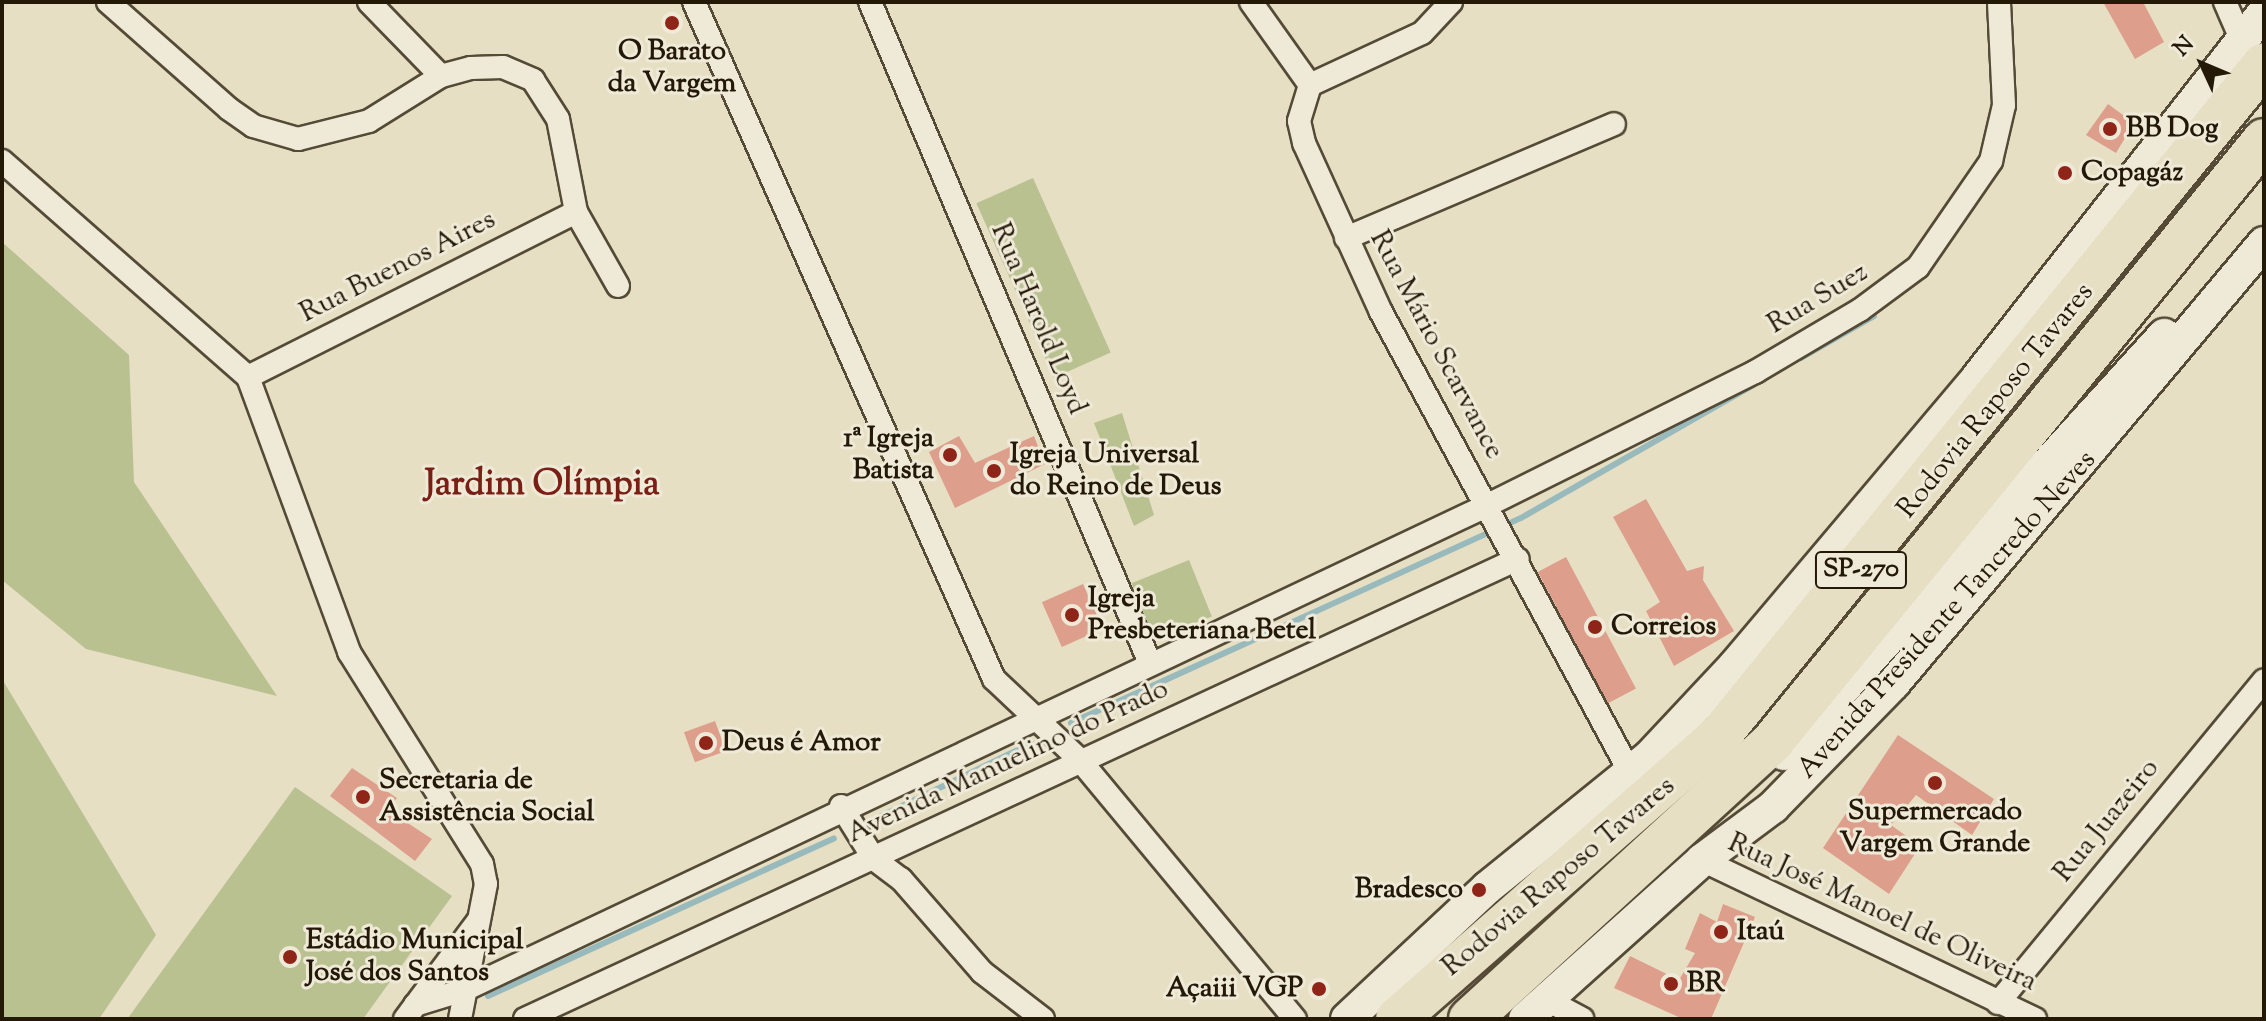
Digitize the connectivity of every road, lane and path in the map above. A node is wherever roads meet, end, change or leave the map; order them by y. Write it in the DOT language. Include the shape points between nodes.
graph roads {
  1 [pos="108,2"];
  2 [pos="369,2"];
  3 [pos="694,2"];
  4 [pos="870,2"];
  5 [pos="1251,2"];
  6 [pos="1451,2"];
  7 [pos="1999,2"];
  8 [pos="2225,2"];
  9 [pos="2264,12"];
  10 [pos="2253,53"];
  11 [pos="441,76"];
  12 [pos="1310,85"];
  13 [pos="1614,124"];
  14 [pos="2264,140"];
  15 [pos="2,161"];
  16 [pos="576,212"];
  17 [pos="1346,238"];
  18 [pos="2264,240"];
  19 [pos="618,286"];
  20 [pos="248,377"];
  21 [pos="1486,506"];
  22 [pos="1518,559"];
  23 [pos="1149,661"];
  24 [pos="2264,680"];
  25 [pos="1034,718"];
  26 [pos="1079,759"];
  27 [pos="1630,772"];
  28 [pos="841,806"];
  29 [pos="874,859"];
  30 [pos="1702,860"];
  31 [pos="1635,873"];
  32 [pos="481,917"];
  33 [pos="464,990"];
  34 [pos="1998,1003"];
  35 [pos="1536,1010"];
  36 [pos="410,1012"];
  37 [pos="460,1019"];
  38 [pos="525,1019"];
  39 [pos="1043,1019"];
  40 [pos="1295,1019"];
  41 [pos="1347,1019"];
  42 [pos="1397,1019"];
  43 [pos="1470,1019"];
  44 [pos="1582,1019"];
  45 [pos="2035,1019"];
  1 -- 11 [label="street" via="229,109 274,134 332,134 369,121"];
  2 -- 11 [label="street"];
  3 -- 25 [label="street" via="994,679"];
  4 -- 23 [label="street, Rua Harold Loyd"];
  5 -- 12 [label="street"];
  6 -- 12 [label="street" via="1422,33"];
  7 -- 21 [label="street, Rua Suez" via="2002,127 1991,161 1918,267 1755,372"];
  8 -- 10 [label="street"];
  9 -- 10 [label="main road"];
  10 -- 27 [label="main road" via="1735,665"];
  10 -- 42 [label="highway, Rodovia Raposo Tavares / SP-270" via="1721,734"];
  11 -- 16 [label="street" via="491,66 533,80 558,119"];
  12 -- 17 [label="street, Rua Mário Scarvance" via="1299,121 1304,143"];
  13 -- 17 [label="street"];
  14 -- 31 [label="highway, Rodovia Raposo Tavares / SP-270" via="1783,729"];
  15 -- 20 [label="street"];
  16 -- 19 [label="street"];
  16 -- 20 [label="street, Rua Buenos Aires"];
  17 -- 21 [label="street, Rua Mário Scarvance"];
  18 -- 30 [label="main road, Avenida Presidente Tancredo Neves" via="1894,683 1773,807"];
  18 -- 31 [label="main road" via="2152,346 1800,739 1693,834"];
  20 -- 32 [label="street" via="349,652 478,854 486,884"];
  21 -- 22 [label="street, Rua Mário Scarvance"];
  21 -- 23 [label="street, Avenida Manuelino do Prado"];
  22 -- 26 [label="street, Avenida Manuelino do Prado"];
  22 -- 27 [label="street, Rua Mário Scarvance"];
  23 -- 25 [label="street, Avenida Manuelino do Prado"];
  24 -- 34 [label="street, Rua Juazeiro"];
  25 -- 26 [label="street"];
  25 -- 28 [label="street, Avenida Manuelino do Prado"];
  26 -- 29 [label="street, Avenida Manuelino do Prado"];
  26 -- 40 [label="street"];
  27 -- 41 [label="main road" via="1487,888"];
  28 -- 29 [label="street"];
  28 -- 33 [label="street, Avenida Manuelino do Prado"];
  29 -- 38 [label="street, Avenida Manuelino do Prado"];
  29 -- 39 [label="street" via="901,879 982,972"];
  30 -- 34 [label="street, Rua José Manoel de Oliveira"];
  30 -- 35 [label="main road, Avenida Presidente Tancredo Neves"];
  31 -- 43 [label="highway, Rodovia Raposo Tavares / SP-270"];
  32 -- 33 [label="street"];
  32 -- 36 [label="street"];
  33 -- 36 [label="street, Avenida Manuelino do Prado"];
  33 -- 37 [label="street"];
  34 -- 45 [label="street, Rua José Manoel de Oliveira"];
  35 -- 44 [label="street"];
}
